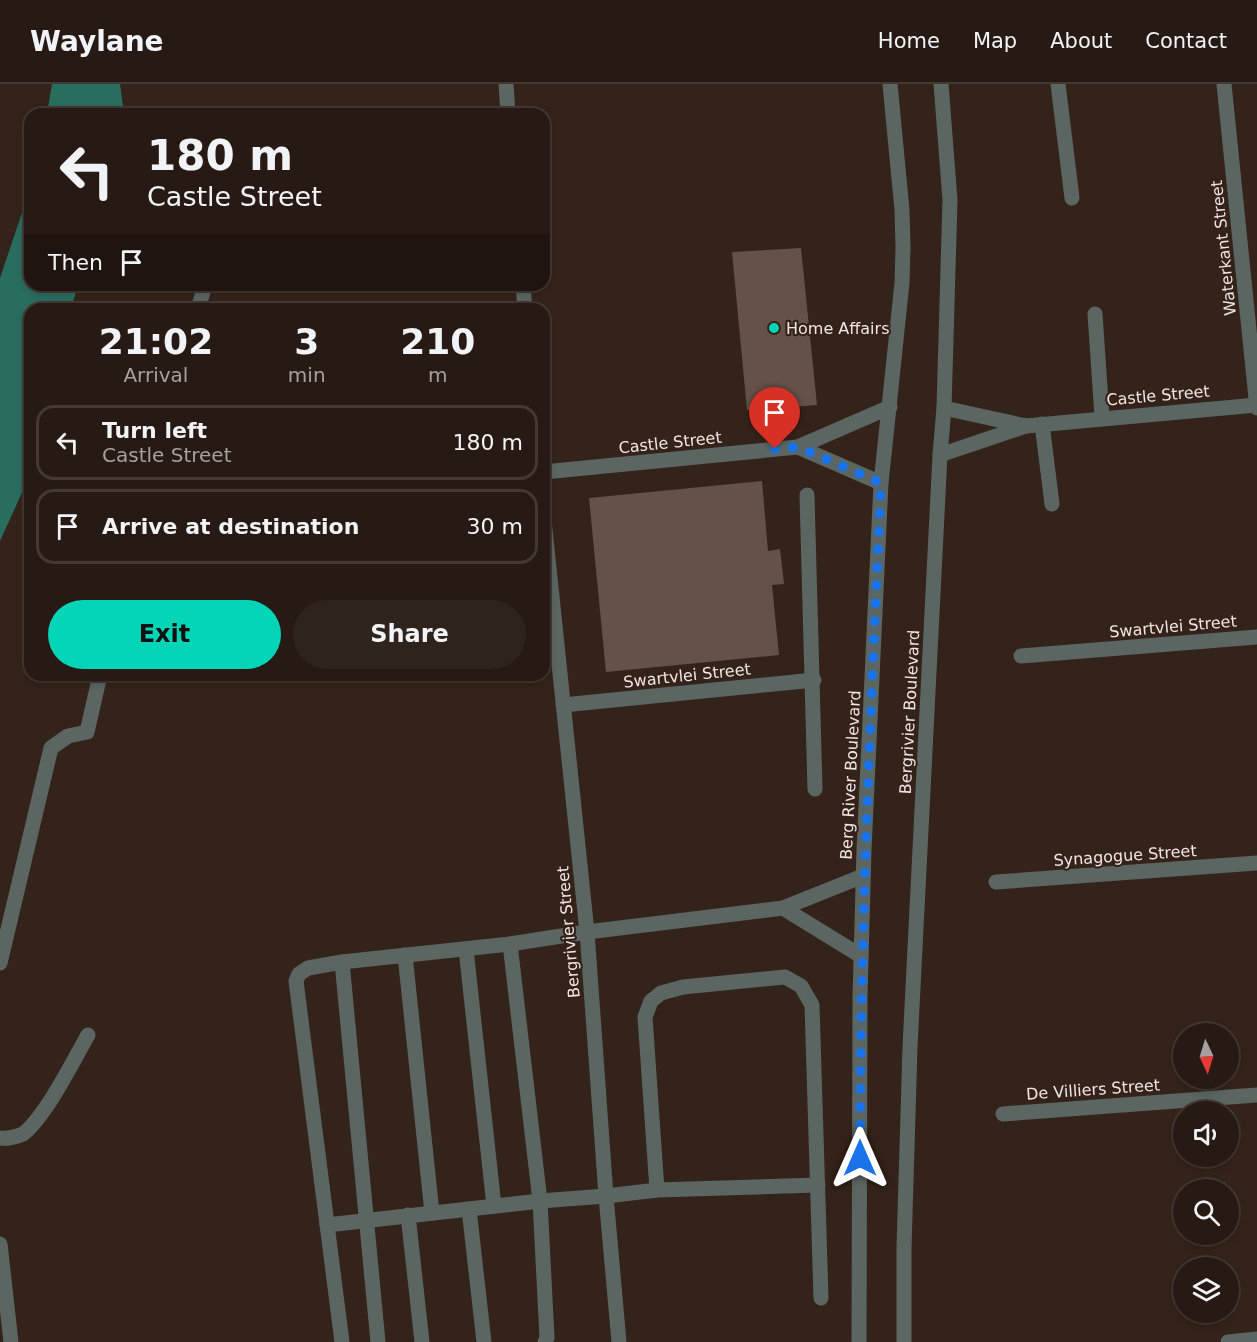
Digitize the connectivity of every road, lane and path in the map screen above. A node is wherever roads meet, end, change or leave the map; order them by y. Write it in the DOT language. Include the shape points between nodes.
graph roads {
  1 [pos="506,84"];
  2 [pos="890,84"];
  3 [pos="941,84"];
  4 [pos="1058,84"];
  5 [pos="1224,84"];
  6 [pos="508,108"];
  7 [pos="1072,198"];
  8 [pos="1095,314"];
  9 [pos="1257,406"];
  10 [pos="890,407"];
  11 [pos="944,408"];
  12 [pos="1102,417"];
  13 [pos="1042,424"];
  14 [pos="1026,426"];
  15 [pos="798,447"];
  16 [pos="940,455"];
  17 [pos="550,471"];
  18 [pos="881,483"];
  19 [pos="807,495"];
  20 [pos="1052,504"];
  21 [pos="550,578"];
  22 [pos="1257,637"];
  23 [pos="1021,656"];
  24 [pos="814,680"];
  25 [pos="99,681"];
  26 [pos="563,705"];
  27 [pos="816,789"];
  28 [pos="1257,863"];
  29 [pos="864,876"];
  30 [pos="996,882"];
  31 [pos="783,908"];
  32 [pos="587,932"];
  33 [pos="510,944"];
  34 [pos="466,949"];
  35 [pos="405,956"];
  36 [pos="861,956"];
  37 [pos="342,962"];
  38 [pos="0,963"];
  39 [pos="88,1035"];
  40 [pos="1257,1095"];
  41 [pos="1003,1114"];
  42 [pos="0,1138"];
  43 [pos="818,1185"];
  44 [pos="657,1190"];
  45 [pos="606,1196"];
  46 [pos="540,1201"];
  47 [pos="494,1206"];
  48 [pos="469,1209"];
  49 [pos="432,1213"];
  50 [pos="408,1215"];
  51 [pos="366,1220"];
  52 [pos="327,1224"];
  53 [pos="0,1244"];
  54 [pos="821,1298"];
  55 [pos="1257,1339"];
  56 [pos="906,1341"];
  57 [pos="11,1342"];
  58 [pos="342,1342"];
  59 [pos="378,1342"];
  60 [pos="422,1342"];
  61 [pos="484,1342"];
  62 [pos="545,1342"];
  63 [pos="619,1342"];
  64 [pos="859,1342"];
  65 [pos="1228,1342"];
  1 -- 6 [label="street"];
  2 -- 10 [label="street, Berg River Boulevard" via="902,210 902,283"];
  3 -- 11 [label="street, Bergrivier Boulevard" via="950,200"];
  4 -- 7 [label="street"];
  5 -- 9 [label="street, Waterkant Street"];
  8 -- 12 [label="street"];
  9 -- 12 [label="street, Castle Street"];
  10 -- 15 [label="street, Castle Street"];
  10 -- 18 [label="street, Berg River Boulevard"];
  11 -- 14 [label="street, Castle Street"];
  11 -- 16 [label="street, Bergrivier Boulevard"];
  12 -- 13 [label="street, Castle Street"];
  13 -- 14 [label="street, Castle Street"];
  13 -- 20 [label="street"];
  14 -- 16 [label="street, Castle Street"];
  15 -- 17 [label="street, Castle Street"];
  15 -- 18 [label="street, Castle Street"];
  16 -- 56 [label="street, Bergrivier Boulevard" via="910,1047 904,1248"];
  18 -- 29 [label="street, Berg River Boulevard"];
  19 -- 24 [label="street"];
  21 -- 26 [label="street, Bergrivier Street"];
  22 -- 23 [label="street, Swartvlei Street"];
  24 -- 26 [label="street, Swartvlei Street"];
  24 -- 27 [label="street"];
  25 -- 38 [label="street" via="87,732 68,736 51,748"];
  26 -- 32 [label="street, Bergrivier Street"];
  28 -- 30 [label="street, Synagogue Street"];
  29 -- 31 [label="street"];
  29 -- 36 [label="street, Berg River Boulevard"];
  31 -- 32 [label="street"];
  31 -- 36 [label="street"];
  32 -- 33 [label="street"];
  32 -- 45 [label="street, Bergrivier Street"];
  33 -- 34 [label="street"];
  33 -- 46 [label="street"];
  34 -- 35 [label="street"];
  34 -- 47 [label="street"];
  35 -- 37 [label="street"];
  35 -- 49 [label="street"];
  36 -- 64 [label="street, Berg River Boulevard"];
  37 -- 51 [label="street"];
  37 -- 52 [label="street" via="308,968 296,981"];
  39 -- 42 [label="street" via="41,1114 21,1135"];
  40 -- 41 [label="street, De Villiers Street"];
  43 -- 44 [label="street"];
  43 -- 44 [label="street" via="812,1005 801,986 785,977 683,987 661,993 651,1001 645,1017"];
  43 -- 54 [label="street"];
  44 -- 45 [label="street"];
  45 -- 46 [label="street"];
  45 -- 63 [label="street, Bergrivier Street"];
  46 -- 47 [label="street"];
  46 -- 62 [label="street"];
  47 -- 48 [label="street"];
  48 -- 49 [label="street"];
  48 -- 61 [label="street"];
  49 -- 50 [label="street"];
  50 -- 51 [label="street"];
  50 -- 60 [label="street"];
  51 -- 52 [label="street"];
  51 -- 59 [label="street"];
  52 -- 58 [label="street"];
  53 -- 57 [label="street"];
  55 -- 65 [label="street"];
}
